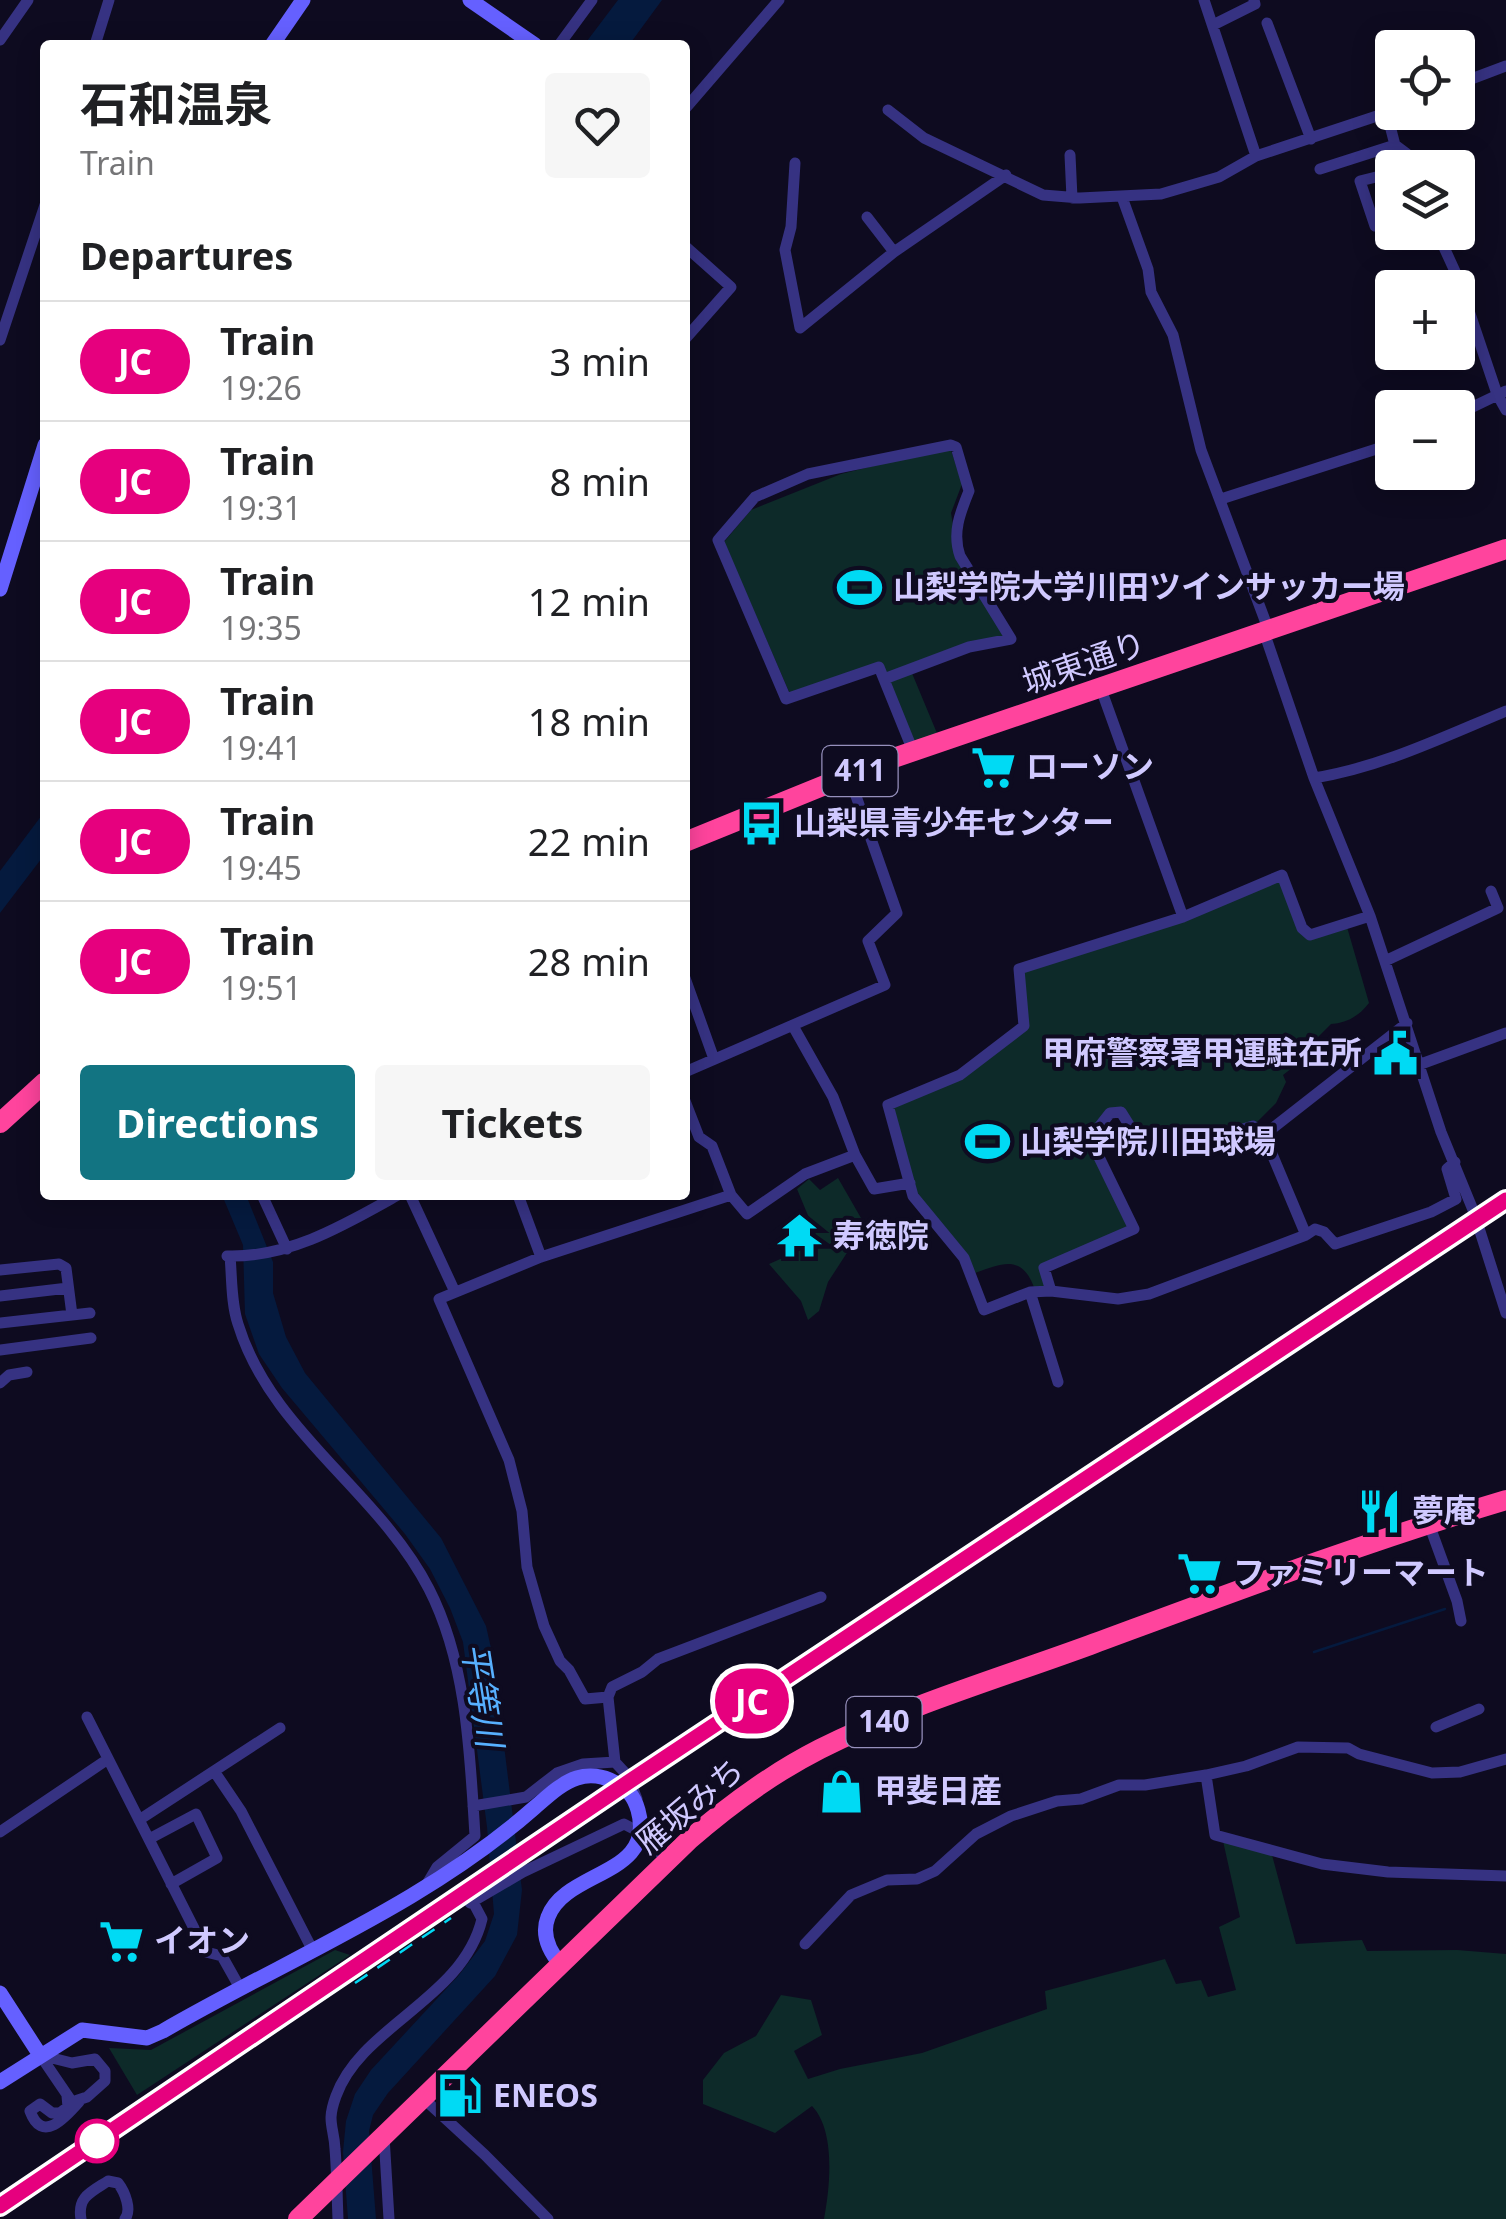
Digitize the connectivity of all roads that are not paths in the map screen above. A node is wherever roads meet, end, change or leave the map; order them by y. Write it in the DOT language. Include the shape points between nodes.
graph roads {
  1 [pos="28,0"];
  2 [pos="109,0"];
  3 [pos="302,0"];
  4 [pos="470,0"];
  5 [pos="592,0"];
  6 [pos="779,0"];
  7 [pos="1204,0"];
  8 [pos="1254,0"];
  9 [pos="1268,23"];
  10 [pos="1213,25"];
  11 [pos="0,40"];
  12 [pos="97,40"];
  13 [pos="275,40"];
  14 [pos="528,40"];
  15 [pos="563,40"];
  16 [pos="1506,66"];
  17 [pos="1475,78"];
  18 [pos="690,103"];
  19 [pos="888,110"];
  20 [pos="1375,117"];
  21 [pos="1393,130"];
  22 [pos="1311,138"];
  23 [pos="1396,144"];
  24 [pos="1403,150"];
  25 [pos="1070,155"];
  26 [pos="1256,156"];
  27 [pos="795,163"];
  28 [pos="1320,169"];
  29 [pos="1006,175"];
  30 [pos="1375,177"];
  31 [pos="1122,197"];
  32 [pos="1072,198"];
  33 [pos="867,217"];
  34 [pos="40,220"];
  35 [pos="1375,226"];
  36 [pos="1445,250"];
  37 [pos="690,251"];
  38 [pos="894,252"];
  39 [pos="690,333"];
  40 [pos="0,340"];
  41 [pos="1501,392"];
  42 [pos="1475,405"];
  43 [pos="1506,410"];
  44 [pos="1375,449"];
  45 [pos="40,461"];
  46 [pos="1220,499"];
  47 [pos="1506,551"];
  48 [pos="0,589"];
  49 [pos="1264,632"];
  50 [pos="884,679"];
  51 [pos="1101,690"];
  52 [pos="1506,711"];
  53 [pos="913,752"];
  54 [pos="848,776"];
  55 [pos="1314,778"];
  56 [pos="690,840"];
  57 [pos="1491,891"];
  58 [pos="1182,916"];
  59 [pos="1370,916"];
  60 [pos="1385,961"];
  61 [pos="690,992"];
  62 [pos="1407,1023"];
  63 [pos="793,1026"];
  64 [pos="1506,1033"];
  65 [pos="714,1059"];
  66 [pos="1421,1064"];
  67 [pos="690,1070"];
  68 [pos="40,1086"];
  69 [pos="690,1114"];
  70 [pos="1,1120"];
  71 [pos="1264,1135"];
  72 [pos="855,1156"];
  73 [pos="1455,1162"];
  74 [pos="910,1183"];
  75 [pos="731,1194"];
  76 [pos="264,1200"];
  77 [pos="389,1200"];
  78 [pos="412,1200"];
  79 [pos="520,1200"];
  80 [pos="1473,1210"];
  81 [pos="1478,1225"];
  82 [pos="1306,1235"];
  83 [pos="287,1249"];
  84 [pos="541,1257"];
  85 [pos="1506,1259"];
  86 [pos="1492,1265"];
  87 [pos="0,1270"];
  88 [pos="68,1288"];
  89 [pos="1051,1291"];
  90 [pos="455,1292"];
  91 [pos="1030,1292"];
  92 [pos="0,1296"];
  93 [pos="90,1313"];
  94 [pos="1506,1313"];
  95 [pos="72,1315"];
  96 [pos="0,1322"];
  97 [pos="92,1338"];
  98 [pos="2,1349"];
  99 [pos="28,1372"];
  100 [pos="4,1379"];
  101 [pos="1058,1382"];
  102 [pos="1506,1500"];
  103 [pos="1429,1524"];
  104 [pos="821,1597"];
  105 [pos="1460,1621"];
  106 [pos="608,1697"];
  107 [pos="1479,1709"];
  108 [pos="88,1717"];
  109 [pos="1436,1727"];
  110 [pos="280,1728"];
  111 [pos="108,1759"];
  112 [pos="1506,1759"];
  113 [pos="615,1762"];
  114 [pos="214,1771"];
  115 [pos="1206,1776"];
  116 [pos="476,1806"];
  117 [pos="139,1820"];
  118 [pos="0,1832"];
  119 [pos="645,1835"];
  120 [pos="149,1839"];
  121 [pos="667,1861"];
  122 [pos="1506,1876"];
  123 [pos="172,1884"];
  124 [pos="424,1889"];
  125 [pos="806,1944"];
  126 [pos="312,1949"];
  127 [pos="561,1965"];
  128 [pos="240,1988"];
  129 [pos="0,1993"];
  130 [pos="40,2055"];
  131 [pos="0,2082"];
  132 [pos="67,2095"];
  133 [pos="423,2098"];
  134 [pos="79,2102"];
  135 [pos="382,2138"];
  136 [pos="339,2179"];
  137 [pos="81,2219"];
  138 [pos="124,2219"];
  139 [pos="298,2219"];
  140 [pos="338,2219"];
  141 [pos="389,2219"];
  142 [pos="548,2219"];
  1 -- 11 [label="street"];
  2 -- 12 [label="street"];
  3 -- 13 [label="street"];
  4 -- 14 [label="street"];
  5 -- 15 [label="street"];
  6 -- 18 [label="street"];
  7 -- 10 [label="street"];
  8 -- 10 [label="street"];
  9 -- 22 [label="street"];
  10 -- 26 [label="street"];
  16 -- 17 [label="street"];
  19 -- 29 [label="street" via="924,138"];
  20 -- 22 [label="street"];
  21 -- 23 [label="street"];
  22 -- 26 [label="street"];
  23 -- 24 [label="street"];
  23 -- 28 [label="street"];
  25 -- 32 [label="street"];
  26 -- 31 [label="street" via="1162,194"];
  27 -- 38 [label="street" via="786,250 800,328"];
  29 -- 32 [label="street" via="1043,196"];
  29 -- 38 [label="street"];
  30 -- 35 [label="street" via="1360,180"];
  31 -- 32 [label="street"];
  31 -- 46 [label="street" via="1151,292 1173,335"];
  33 -- 38 [label="street"];
  34 -- 40 [label="street"];
  36 -- 41 [label="street"];
  37 -- 39 [label="street" via="730,287"];
  41 -- 42 [label="street"];
  41 -- 43 [label="street"];
  44 -- 46 [label="street"];
  45 -- 48 [label="street"];
  46 -- 49 [label="street"];
  47 -- 49 [label="highway, 城東通り / 411"];
  49 -- 51 [label="highway, 城東通り / 411"];
  49 -- 55 [label="street"];
  50 -- 50 [label="street" via="879,667 786,700 718,540 756,497 808,474 951,445 969,491 955,542 1011,639"];
  50 -- 53 [label="street"];
  51 -- 53 [label="highway, 城東通り / 411"];
  51 -- 58 [label="street"];
  52 -- 55 [label="street" via="1423,748"];
  53 -- 54 [label="highway, 城東通り / 411"];
  54 -- 56 [label="highway, 城東通り / 411"];
  54 -- 63 [label="street" via="898,912 868,941 885,986"];
  55 -- 59 [label="street"];
  57 -- 60 [label="street" via="1498,908"];
  58 -- 59 [label="street" via="1282,875 1310,936"];
  58 -- 74 [label="street" via="1019,968 1024,1026 960,1075 888,1105"];
  59 -- 60 [label="street"];
  60 -- 62 [label="street"];
  61 -- 65 [label="street"];
  62 -- 66 [label="street"];
  62 -- 71 [label="street"];
  63 -- 65 [label="street"];
  63 -- 72 [label="street" via="833,1098"];
  64 -- 66 [label="street"];
  65 -- 67 [label="street"];
  66 -- 73 [label="street"];
  68 -- 70 [label="highway"];
  69 -- 75 [label="street"];
  71 -- 82 [label="street"];
  71 -- 89 [label="street" via="1253,1126 1220,1136 1175,1132 1150,1147 1141,1144 1121,1112 1110,1113 1088,1141 1134,1230 1044,1268"];
  72 -- 74 [label="street" via="874,1189"];
  72 -- 75 [label="street" via="805,1174 747,1214"];
  73 -- 80 [label="street"];
  73 -- 82 [label="street" via="1447,1169 1456,1199 1431,1212 1334,1244 1315,1229"];
  74 -- 91 [label="street" via="913,1196 964,1258 984,1310"];
  75 -- 84 [label="street"];
  76 -- 83 [label="street"];
  77 -- 83 [label="street"];
  78 -- 90 [label="street"];
  79 -- 84 [label="street"];
  81 -- 86 [label="street"];
  82 -- 89 [label="street" via="1149,1294"];
  83 -- 116 [label="street" via="230,1256 236,1320 256,1371 286,1414 400,1543 440,1612 452,1646"];
  84 -- 90 [label="street"];
  85 -- 86 [label="street"];
  86 -- 94 [label="street"];
  87 -- 88 [label="street" via="59,1264 66,1268"];
  88 -- 92 [label="street"];
  88 -- 95 [label="street"];
  89 -- 91 [label="street"];
  90 -- 106 [label="street" via="439,1299 509,1460 544,1626 585,1700"];
  91 -- 101 [label="street"];
  93 -- 95 [label="street"];
  95 -- 96 [label="street"];
  97 -- 98 [label="street"];
  98 -- 100 [label="street"];
  99 -- 100 [label="street"];
  102 -- 103 [label="highway, 雁坂みち / 140"];
  103 -- 105 [label="street"];
  103 -- 121 [label="highway, 雁坂みち / 140" via="848,1736 753,1790"];
  104 -- 106 [label="street" via="658,1659 612,1687"];
  106 -- 113 [label="street"];
  107 -- 109 [label="street"];
  108 -- 111 [label="street"];
  110 -- 114 [label="street"];
  111 -- 117 [label="street"];
  111 -- 118 [label="street"];
  112 -- 115 [label="street" via="1432,1772 1320,1745"];
  113 -- 116 [label="street" via="583,1764 526,1797"];
  113 -- 119 [label="street" via="630,1781"];
  114 -- 117 [label="street"];
  114 -- 126 [label="street"];
  115 -- 122 [label="street" via="1215,1835 1322,1864"];
  115 -- 125 [label="street" via="1118,1785 1011,1816 976,1834 935,1871 851,1895"];
  116 -- 124 [label="street" via="475,1836 437,1867"];
  117 -- 120 [label="street"];
  119 -- 121 [label="street"];
  119 -- 136 [label="street" via="624,1824 473,1901 482,1919 468,1953 361,2057 336,2096 329,2129"];
  120 -- 123 [label="street"];
  120 -- 123 [label="street" via="196,1814 217,1858"];
  121 -- 127 [label="highway, 雁坂みち / 140"];
  123 -- 128 [label="street" via="206,1952 222,1956"];
  124 -- 126 [label="street"];
  124 -- 127 [label="street" via="574,1779 608,1779 632,1795 641,1822 637,1843 623,1861 555,1904 546,1920 546,1943"];
  126 -- 128 [label="street"];
  127 -- 133 [label="highway, 雁坂みち / 140"];
  128 -- 130 [label="street" via="153,2036 82,2030"];
  129 -- 130 [label="street"];
  130 -- 131 [label="street"];
  130 -- 132 [label="street"];
  130 -- 134 [label="street" via="100,2063 103,2084"];
  132 -- 134 [label="street"];
  132 -- 134 [label="street" via="69,2104 60,2113 33,2106 35,2122 53,2126"];
  133 -- 135 [label="highway, 雁坂みち / 140"];
  133 -- 142 [label="street"];
  135 -- 136 [label="highway, 雁坂みち / 140"];
  135 -- 141 [label="street"];
  136 -- 139 [label="highway, 雁坂みち / 140"];
  136 -- 140 [label="street"];
  137 -- 138 [label="street" via="84,2196 108,2181 122,2188"];
}
